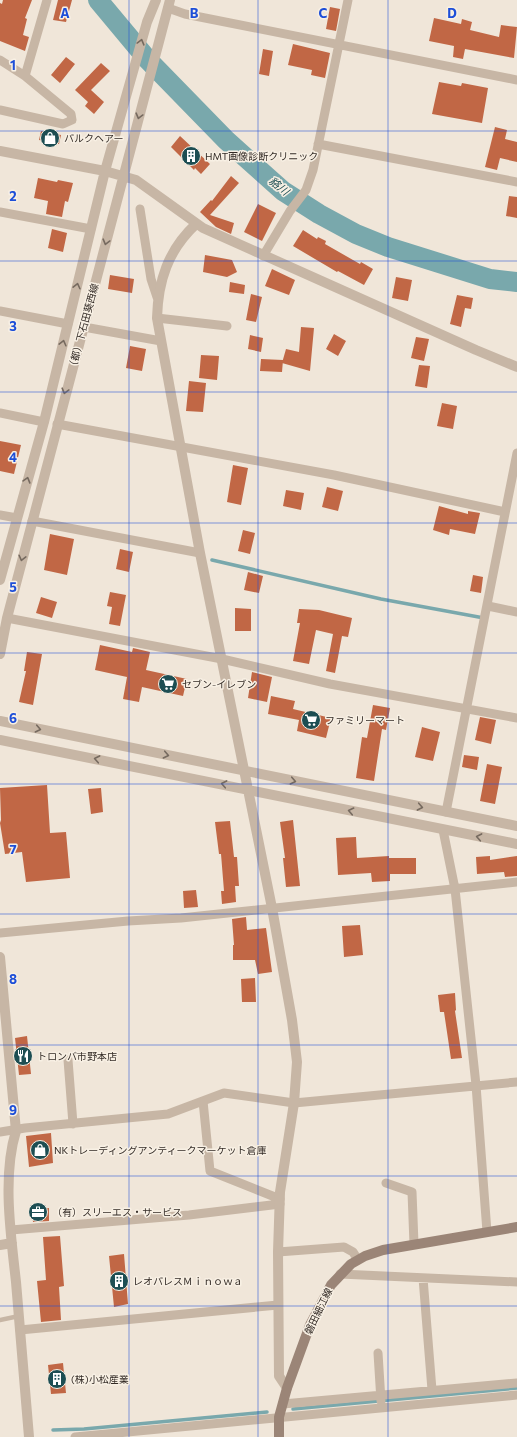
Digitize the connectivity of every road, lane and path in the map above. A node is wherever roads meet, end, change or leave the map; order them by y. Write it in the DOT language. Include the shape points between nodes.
graph roads {
  1 [pos="47,0"];
  2 [pos="156,0"];
  3 [pos="348,0"];
  4 [pos="168,4"];
  5 [pos="339,45"];
  6 [pos="0,60"];
  7 [pos="25,76"];
  8 [pos="517,80"];
  9 [pos="0,110"];
  10 [pos="318,144"];
  11 [pos="0,151"];
  12 [pos="105,171"];
  13 [pos="123,176"];
  14 [pos="517,182"];
  15 [pos="140,208"];
  16 [pos="0,212"];
  17 [pos="196,224"];
  18 [pos="91,229"];
  19 [pos="263,256"];
  20 [pos="157,297"];
  21 [pos="0,311"];
  22 [pos="157,318"];
  23 [pos="68,324"];
  24 [pos="227,326"];
  25 [pos="84,327"];
  26 [pos="161,341"];
  27 [pos="517,367"];
  28 [pos="0,413"];
  29 [pos="44,422"];
  30 [pos="57,424"];
  31 [pos="181,448"];
  32 [pos="517,453"];
  33 [pos="505,512"];
  34 [pos="0,515"];
  35 [pos="17,518"];
  36 [pos="32,521"];
  37 [pos="200,553"];
  38 [pos="0,580"];
  39 [pos="488,606"];
  40 [pos="517,612"];
  41 [pos="7,618"];
  42 [pos="0,654"];
  43 [pos="222,659"];
  44 [pos="468,708"];
  45 [pos="517,718"];
  46 [pos="0,721"];
  47 [pos="0,740"];
  48 [pos="245,771"];
  49 [pos="248,789"];
  50 [pos="446,812"];
  51 [pos="517,826"];
  52 [pos="443,830"];
  53 [pos="517,844"];
  54 [pos="517,882"];
  55 [pos="455,889"];
  56 [pos="272,908"];
  57 [pos="0,932"];
  58 [pos="0,957"];
  59 [pos="68,1060"];
  60 [pos="517,1082"];
  61 [pos="476,1085"];
  62 [pos="203,1101"];
  63 [pos="294,1103"];
  64 [pos="73,1124"];
  65 [pos="16,1131"];
  66 [pos="0,1132"];
  67 [pos="386,1183"];
  68 [pos="280,1202"];
  69 [pos="517,1227"];
  70 [pos="11,1230"];
  71 [pos="487,1232"];
  72 [pos="12,1243"];
  73 [pos="414,1244"];
  74 [pos="0,1245"];
  75 [pos="278,1252"];
  76 [pos="358,1260"];
  77 [pos="340,1274"];
  78 [pos="423,1278"];
  79 [pos="517,1282"];
  80 [pos="278,1305"];
  81 [pos="19,1316"];
  82 [pos="0,1320"];
  83 [pos="20,1330"];
  84 [pos="378,1353"];
  85 [pos="517,1383"];
  86 [pos="287,1388"];
  87 [pos="432,1390"];
  88 [pos="517,1395"];
  89 [pos="381,1401"];
  90 [pos="283,1404"];
  91 [pos="279,1417"];
  92 [pos="30,1437"];
  93 [pos="75,1437"];
  94 [pos="279,1437"];
  1 -- 7 [label="street"];
  12 -- 2 [label="street, （都）下石田葵西線, one-way" via="147,22"];
  3 -- 5 [label="street"];
  4 -- 5 [label="street" via="185,14"];
  4 -- 13 [label="street, （都）下石田葵西線, one-way"];
  5 -- 8 [label="street"];
  5 -- 10 [label="street"];
  6 -- 7 [label="street"];
  7 -- 9 [label="street" via="71,114 72,120 63,124"];
  10 -- 14 [label="street"];
  10 -- 19 [label="street" via="306,190"];
  11 -- 12 [label="street"];
  12 -- 13 [label="street"];
  12 -- 18 [label="street, （都）下石田葵西線"];
  13 -- 17 [label="street" via="145,185"];
  13 -- 25 [label="street, （都）下石田葵西線, one-way"];
  15 -- 20 [label="street" via="151,279"];
  16 -- 18 [label="street"];
  17 -- 19 [label="street"];
  17 -- 20 [label="street" via="185,234 169,262"];
  23 -- 18 [label="street, （都）下石田葵西線, one-way"];
  19 -- 27 [label="street"];
  20 -- 22 [label="street"];
  21 -- 23 [label="street"];
  22 -- 24 [label="street"];
  22 -- 26 [label="street"];
  29 -- 23 [label="street, （都）下石田葵西線, one-way"];
  25 -- 26 [label="street"];
  25 -- 30 [label="street, （都）下石田葵西線, one-way"];
  26 -- 31 [label="street"];
  28 -- 29 [label="street"];
  35 -- 29 [label="street, （都）下石田葵西線, one-way"];
  30 -- 31 [label="street"];
  30 -- 36 [label="street, （都）下石田葵西線"];
  31 -- 33 [label="street" via="334,475"];
  31 -- 37 [label="street"];
  32 -- 33 [label="street"];
  33 -- 39 [label="street"];
  34 -- 35 [label="street"];
  35 -- 38 [label="street, （都）下石田葵西線"];
  36 -- 37 [label="street"];
  36 -- 41 [label="street, （都）下石田葵西線, one-way"];
  37 -- 43 [label="street"];
  39 -- 40 [label="street"];
  39 -- 44 [label="street"];
  41 -- 42 [label="street, （都）下石田葵西線"];
  41 -- 43 [label="street"];
  43 -- 44 [label="street" via="330,684"];
  43 -- 48 [label="street"];
  44 -- 45 [label="street"];
  44 -- 50 [label="street"];
  46 -- 48 [label="street, one-way"];
  49 -- 47 [label="street, one-way"];
  48 -- 49 [label="street"];
  48 -- 50 [label="street, one-way"];
  52 -- 49 [label="street, one-way"];
  49 -- 56 [label="street"];
  50 -- 51 [label="street"];
  53 -- 52 [label="street, one-way"];
  52 -- 55 [label="street"];
  54 -- 55 [label="street"];
  55 -- 56 [label="street"];
  55 -- 61 [label="street"];
  56 -- 57 [label="street"];
  56 -- 63 [label="street" via="296,1055"];
  58 -- 65 [label="street"];
  59 -- 64 [label="street"];
  60 -- 61 [label="street"];
  61 -- 63 [label="street"];
  61 -- 71 [label="street"];
  62 -- 63 [label="street" via="224,1093"];
  62 -- 64 [label="street" via="168,1114"];
  62 -- 68 [label="street" via="210,1171"];
  63 -- 68 [label="street"];
  64 -- 65 [label="street"];
  65 -- 66 [label="street"];
  65 -- 70 [label="street" via="11,1146 9,1172"];
  67 -- 73 [label="street" via="412,1192"];
  68 -- 70 [label="street" via="189,1215"];
  68 -- 75 [label="street"];
  69 -- 71 [label="main road, 磐田細江線"];
  70 -- 72 [label="street"];
  71 -- 73 [label="main road, 磐田細江線"];
  72 -- 74 [label="street"];
  72 -- 81 [label="street"];
  73 -- 76 [label="main road, 磐田細江線" via="383,1250"];
  75 -- 76 [label="street" via="344,1247"];
  75 -- 80 [label="street"];
  76 -- 77 [label="main road, 磐田細江線"];
  77 -- 78 [label="street"];
  77 -- 86 [label="main road, 磐田細江線" via="330,1285 310,1325"];
  78 -- 79 [label="street"];
  78 -- 87 [label="street"];
  80 -- 83 [label="street"];
  80 -- 86 [label="street" via="279,1376"];
  81 -- 82 [label="lane"];
  81 -- 83 [label="street"];
  83 -- 92 [label="street"];
  84 -- 89 [label="street"];
  85 -- 87 [label="street"];
  86 -- 90 [label="main road, 磐田細江線"];
  87 -- 89 [label="street"];
  88 -- 89 [label="street"];
  89 -- 90 [label="street"];
  89 -- 91 [label="street"];
  90 -- 91 [label="main road, 磐田細江線"];
  91 -- 93 [label="street"];
  91 -- 94 [label="main road, 磐田細江線"];
}
